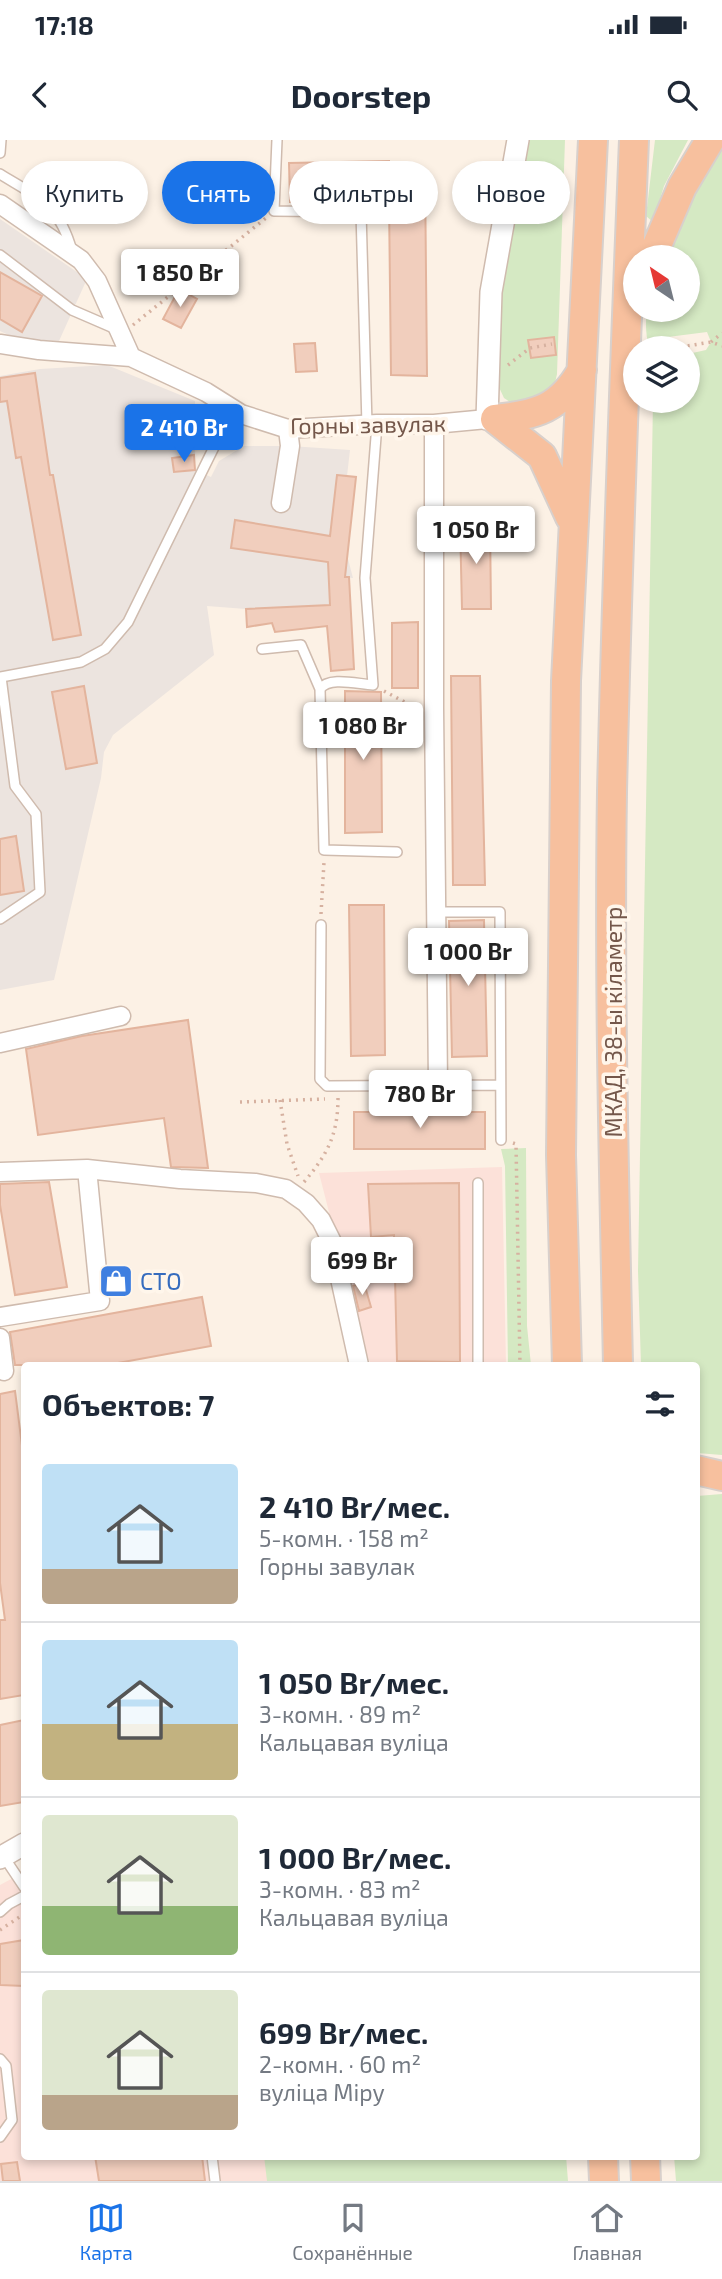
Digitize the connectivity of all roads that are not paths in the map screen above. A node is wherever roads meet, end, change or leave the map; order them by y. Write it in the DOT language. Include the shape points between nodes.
graph roads {
  1 [pos="1,140"];
  2 [pos="277,140"];
  3 [pos="518,140"];
  4 [pos="593,140"];
  5 [pos="634,140"];
  6 [pos="710,140"];
  7 [pos="0,153"];
  8 [pos="0,174"];
  9 [pos="0,204"];
  10 [pos="657,245"];
  11 [pos="72,253"];
  12 [pos="0,255"];
  13 [pos="119,333"];
  14 [pos="626,336"];
  15 [pos="0,344"];
  16 [pos="131,357"];
  17 [pos="582,370"];
  18 [pos="624,413"];
  19 [pos="241,414"];
  20 [pos="491,419"];
  21 [pos="434,424"];
  22 [pos="372,425"];
  23 [pos="288,429"];
  24 [pos="281,503"];
  25 [pos="573,523"];
  26 [pos="262,649"];
  27 [pos="1,672"];
  28 [pos="320,689"];
  29 [pos="397,852"];
  30 [pos="437,912"];
  31 [pos="0,919"];
  32 [pos="321,925"];
  33 [pos="121,1016"];
  34 [pos="0,1043"];
  35 [pos="438,1084"];
  36 [pos="500,1085"];
  37 [pos="500,1140"];
  38 [pos="87,1169"];
  39 [pos="0,1172"];
  40 [pos="478,1183"];
  41 [pos="0,1317"];
  42 [pos="0,1338"];
  43 [pos="358,1362"];
  44 [pos="478,1362"];
  45 [pos="567,1362"];
  46 [pos="618,1362"];
  47 [pos="4,1371"];
  48 [pos="700,1471"];
  49 [pos="722,1476"];
  50 [pos="722,1483"];
  51 [pos="700,1487"];
  52 [pos="21,1846"];
  53 [pos="2,1858"];
  54 [pos="21,1883"];
  55 [pos="21,1897"];
  56 [pos="0,1912"];
  57 [pos="0,2059"];
  58 [pos="0,2137"];
  59 [pos="212,2160"];
  60 [pos="603,2160"];
  61 [pos="645,2160"];
  62 [pos="215,2181"];
  63 [pos="604,2181"];
  64 [pos="646,2181"];
  1 -- 7 [label="lane"];
  2 -- 22 [label="lane" via="274,211 360,212"];
  3 -- 20 [label="street" via="491,292 487,382"];
  4 -- 17 [label="highway"];
  5 -- 14 [label="highway"];
  6 -- 10 [label="highway" via="682,187"];
  8 -- 11 [label="lane" via="50,205 66,229"];
  9 -- 11 [label="street"];
  11 -- 13 [label="street" via="97,281"];
  12 -- 13 [label="lane" via="72,310"];
  13 -- 16 [label="street"];
  15 -- 16 [label="street, Горны завулак"];
  16 -- 19 [label="street, Горны завулак"];
  17 -- 20 [label="highway" via="572,387 538,412"];
  17 -- 25 [label="highway"];
  18 -- 46 [label="highway, МКАД, 38-ы кіламетр" via="612,794 611,1084"];
  19 -- 23 [label="street, Горны завулак"];
  19 -- 27 [label="lane" via="217,441 128,622 105,649 81,662"];
  20 -- 21 [label="street, Горны завулак"];
  20 -- 25 [label="highway" via="542,456"];
  21 -- 22 [label="street, Горны завулак"];
  21 -- 30 [label="street"];
  22 -- 23 [label="street, Горны завулак"];
  22 -- 28 [label="lane" via="365,578 373,685 329,682"];
  23 -- 24 [label="street" via="290,446"];
  25 -- 45 [label="highway" via="566,681 561,1155"];
  26 -- 28 [label="lane" via="301,645"];
  27 -- 31 [label="lane" via="15,786 36,814 40,892"];
  28 -- 29 [label="lane" via="324,850"];
  30 -- 35 [label="street"];
  30 -- 36 [label="lane" via="500,912"];
  32 -- 35 [label="lane" via="320,1079 327,1086"];
  33 -- 34 [label="street"];
  35 -- 36 [label="lane"];
  36 -- 37 [label="lane"];
  38 -- 39 [label="street"];
  38 -- 41 [label="street" via="100,1301"];
  38 -- 43 [label="street" via="256,1183 286,1189 306,1203 332,1242"];
  40 -- 44 [label="lane"];
  42 -- 47 [label="street"];
  48 -- 49 [label="highway"];
  50 -- 51 [label="highway"];
  52 -- 53 [label="street"];
  53 -- 54 [label="lane"];
  55 -- 56 [label="lane"];
  57 -- 58 [label="lane" via="6,2066 12,2120"];
  59 -- 62 [label="lane"];
  60 -- 63 [label="highway"];
  61 -- 64 [label="highway"];
}
